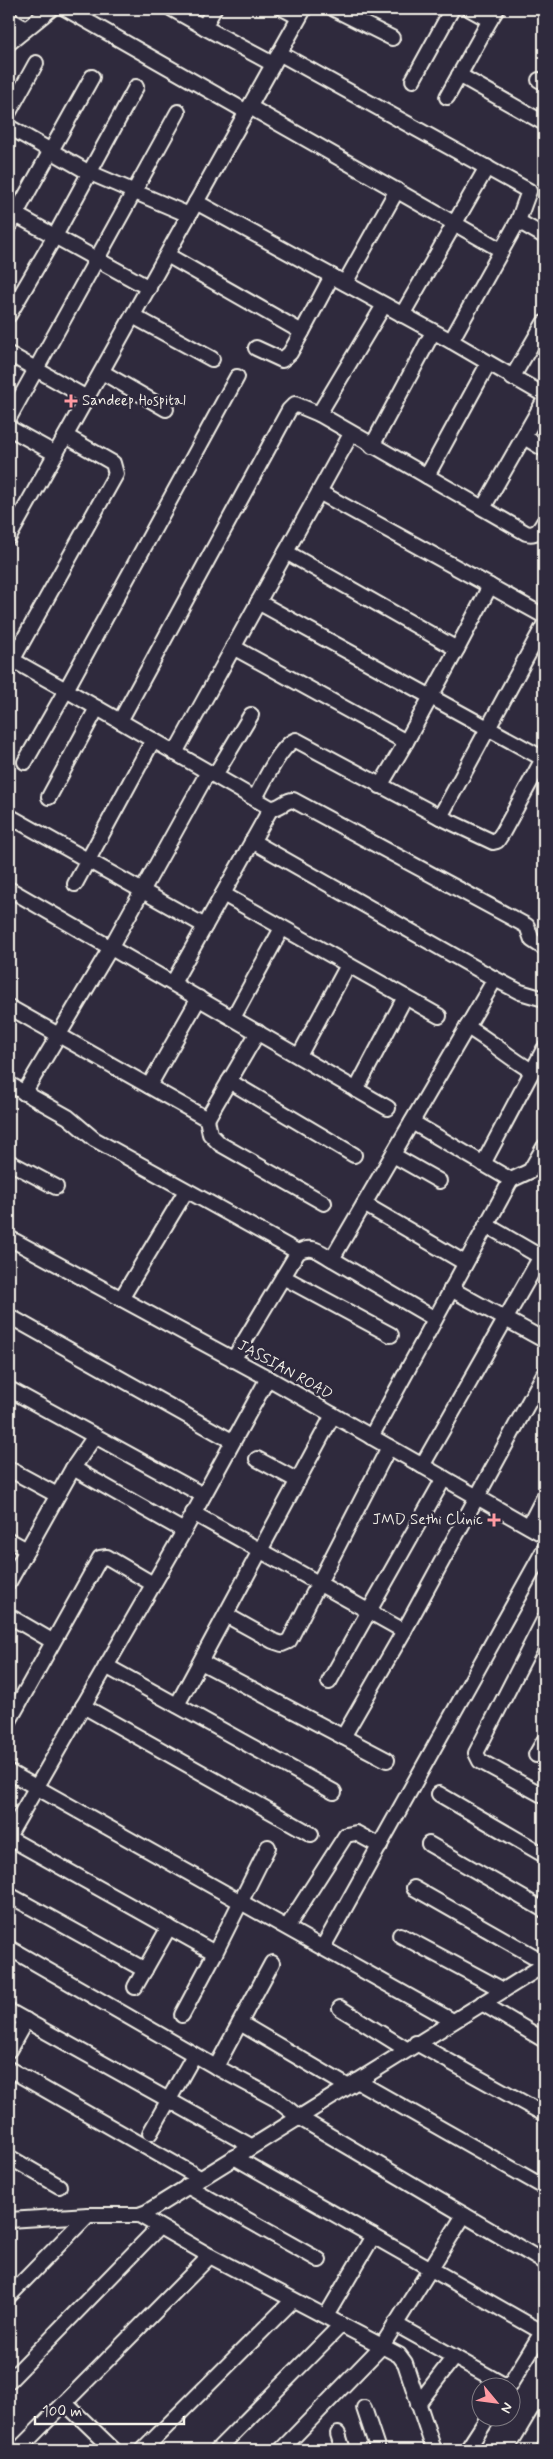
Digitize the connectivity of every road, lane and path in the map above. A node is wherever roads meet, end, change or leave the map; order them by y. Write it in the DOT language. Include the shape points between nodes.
graph roads {
  1 [pos="51,9"];
  2 [pos="66,9"];
  3 [pos="172,9"];
  4 [pos="214,9"];
  5 [pos="284,9"];
  6 [pos="334,9"];
  7 [pos="452,9"];
  8 [pos="470,9"];
  9 [pos="302,13"];
  10 [pos="494,15"];
  11 [pos="9,20"];
  12 [pos="204,27"];
  13 [pos="26,29"];
  14 [pos="392,38"];
  15 [pos="9,43"];
  16 [pos="276,59"];
  17 [pos="36,63"];
  18 [pos="459,75"];
  19 [pos="92,77"];
  20 [pos="413,80"];
  21 [pos="136,87"];
  22 [pos="447,97"];
  23 [pos="248,109"];
  24 [pos="9,112"];
  25 [pos="178,112"];
  26 [pos="544,123"];
  27 [pos="9,127"];
  28 [pos="50,151"];
  29 [pos="487,167"];
  30 [pos="88,172"];
  31 [pos="397,190"];
  32 [pos="134,192"];
  33 [pos="196,202"];
  34 [pos="189,215"];
  35 [pos="11,217"];
  36 [pos="518,221"];
  37 [pos="455,223"];
  38 [pos="55,236"];
  39 [pos="544,236"];
  40 [pos="502,250"];
  41 [pos="167,255"];
  42 [pos="97,259"];
  43 [pos="339,280"];
  44 [pos="149,288"];
  45 [pos="384,304"];
  46 [pos="9,315"];
  47 [pos="402,315"];
  48 [pos="133,316"];
  49 [pos="544,323"];
  50 [pos="302,332"];
  51 [pos="433,332"];
  52 [pos="451,341"];
  53 [pos="256,348"];
  54 [pos="9,354"];
  55 [pos="212,359"];
  56 [pos="488,364"];
  57 [pos="35,369"];
  58 [pos="102,372"];
  59 [pos="237,377"];
  60 [pos="512,378"];
  61 [pos="544,395"];
  62 [pos="87,398"];
  63 [pos="544,401"];
  64 [pos="166,409"];
  65 [pos="319,414"];
  66 [pos="9,418"];
  67 [pos="9,428"];
  68 [pos="351,434"];
  69 [pos="66,436"];
  70 [pos="524,437"];
  71 [pos="372,446"];
  72 [pos="544,449"];
  73 [pos="56,454"];
  74 [pos="426,476"];
  75 [pos="320,492"];
  76 [pos="483,508"];
  77 [pos="544,522"];
  78 [pos="9,537"];
  79 [pos="286,552"];
  80 [pos="490,586"];
  81 [pos="258,602"];
  82 [pos="544,616"];
  83 [pos="544,625"];
  84 [pos="233,647"];
  85 [pos="457,649"];
  86 [pos="10,661"];
  87 [pos="66,690"];
  88 [pos="430,697"];
  89 [pos="98,708"];
  90 [pos="251,715"];
  91 [pos="120,720"];
  92 [pos="489,729"];
  93 [pos="153,740"];
  94 [pos="406,742"];
  95 [pos="175,753"];
  96 [pos="544,758"];
  97 [pos="24,762"];
  98 [pos="211,773"];
  99 [pos="380,786"];
  100 [pos="49,798"];
  101 [pos="255,798"];
  102 [pos="271,808"];
  103 [pos="9,816"];
  104 [pos="440,817"];
  105 [pos="252,840"];
  106 [pos="87,859"];
  107 [pos="75,884"];
  108 [pos="9,889"];
  109 [pos="143,890"];
  110 [pos="223,894"];
  111 [pos="205,926"];
  112 [pos="282,928"];
  113 [pos="111,947"];
  114 [pos="544,948"];
  115 [pos="348,965"];
  116 [pos="495,979"];
  117 [pos="173,983"];
  118 [pos="405,997"];
  119 [pos="199,998"];
  120 [pos="544,999"];
  121 [pos="9,1007"];
  122 [pos="439,1016"];
  123 [pos="233,1018"];
  124 [pos="467,1027"];
  125 [pos="258,1032"];
  126 [pos="59,1036"];
  127 [pos="544,1049"];
  128 [pos="299,1056"];
  129 [pos="532,1071"];
  130 [pos="229,1081"];
  131 [pos="9,1084"];
  132 [pos="149,1086"];
  133 [pos="356,1090"];
  134 [pos="24,1092"];
  135 [pos="388,1108"];
  136 [pos="207,1119"];
  137 [pos="412,1122"];
  138 [pos="544,1147"];
  139 [pos="393,1154"];
  140 [pos="354,1155"];
  141 [pos="9,1162"];
  142 [pos="483,1164"];
  143 [pos="510,1180"];
  144 [pos="439,1181"];
  145 [pos="56,1187"];
  146 [pos="186,1191"];
  147 [pos="324,1203"];
  148 [pos="364,1204"];
  149 [pos="486,1225"];
  150 [pos="9,1238"];
  151 [pos="298,1252"];
  152 [pos="542,1254"];
  153 [pos="332,1260"];
  154 [pos="465,1263"];
  155 [pos="283,1277"];
  156 [pos="451,1289"];
  157 [pos="122,1299"];
  158 [pos="9,1316"];
  159 [pos="435,1319"];
  160 [pos="506,1319"];
  161 [pos="391,1335"];
  162 [pos="544,1340"];
  163 [pos="234,1360"];
  164 [pos="544,1374"];
  165 [pos="268,1378"];
  166 [pos="9,1389"];
  167 [pos="333,1415"];
  168 [pos="96,1436"];
  169 [pos="371,1437"];
  170 [pos="232,1441"];
  171 [pos="389,1447"];
  172 [pos="257,1459"];
  173 [pos="422,1466"];
  174 [pos="73,1468"];
  175 [pos="9,1470"];
  176 [pos="444,1478"];
  177 [pos="298,1481"];
  178 [pos="57,1495"];
  179 [pos="203,1495"];
  180 [pos="476,1496"];
  181 [pos="544,1497"];
  182 [pos="193,1513"];
  183 [pos="529,1526"];
  184 [pos="184,1531"];
  185 [pos="544,1535"];
  186 [pos="9,1540"];
  187 [pos="27,1550"];
  188 [pos="544,1550"];
  189 [pos="260,1552"];
  190 [pos="9,1582"];
  191 [pos="153,1584"];
  192 [pos="319,1584"];
  193 [pos="368,1611"];
  194 [pos="226,1614"];
  195 [pos="9,1616"];
  196 [pos="544,1620"];
  197 [pos="404,1631"];
  198 [pos="52,1641"];
  199 [pos="201,1662"];
  200 [pos="106,1666"];
  201 [pos="329,1682"];
  202 [pos="177,1705"];
  203 [pos="83,1706"];
  204 [pos="9,1721"];
  205 [pos="343,1736"];
  206 [pos="544,1741"];
  207 [pos="536,1755"];
  208 [pos="387,1760"];
  209 [pos="9,1772"];
  210 [pos="36,1787"];
  211 [pos="334,1792"];
  212 [pos="439,1794"];
  213 [pos="544,1796"];
  214 [pos="310,1834"];
  215 [pos="9,1837"];
  216 [pos="429,1844"];
  217 [pos="380,1846"];
  218 [pos="268,1847"];
  219 [pos="544,1855"];
  220 [pos="414,1888"];
  221 [pos="9,1895"];
  222 [pos="240,1901"];
  223 [pos="544,1910"];
  224 [pos="287,1927"];
  225 [pos="169,1928"];
  226 [pos="400,1935"];
  227 [pos="324,1947"];
  228 [pos="9,1948"];
  229 [pos="215,1953"];
  230 [pos="272,1963"];
  231 [pos="544,1963"];
  232 [pos="144,1970"];
  233 [pos="135,1987"];
  234 [pos="503,1990"];
  235 [pos="482,2003"];
  236 [pos="340,2008"];
  237 [pos="9,2011"];
  238 [pos="182,2015"];
  239 [pos="26,2020"];
  240 [pos="453,2021"];
  241 [pos="240,2023"];
  242 [pos="544,2040"];
  243 [pos="411,2046"];
  244 [pos="9,2050"];
  245 [pos="194,2055"];
  246 [pos="216,2067"];
  247 [pos="9,2069"];
  248 [pos="352,2084"];
  249 [pos="169,2100"];
  250 [pos="544,2114"];
  251 [pos="298,2117"];
  252 [pos="150,2133"];
  253 [pos="251,2146"];
  254 [pos="9,2157"];
  255 [pos="234,2157"];
  256 [pos="200,2178"];
  257 [pos="59,2186"];
  258 [pos="187,2186"];
  259 [pos="544,2187"];
  260 [pos="88,2215"];
  261 [pos="139,2215"];
  262 [pos="464,2215"];
  263 [pos="9,2220"];
  264 [pos="159,2227"];
  265 [pos="373,2236"];
  266 [pos="210,2256"];
  267 [pos="319,2260"];
  268 [pos="544,2262"];
  269 [pos="430,2268"];
  270 [pos="9,2295"];
  271 [pos="293,2300"];
  272 [pos="330,2312"];
  273 [pos="395,2324"];
  274 [pos="341,2325"];
  275 [pos="543,2331"];
  276 [pos="382,2346"];
  277 [pos="454,2357"];
  278 [pos="489,2376"];
  279 [pos="514,2376"];
  280 [pos="9,2381"];
  281 [pos="65,2403"];
  282 [pos="418,2404"];
  283 [pos="364,2408"];
  284 [pos="544,2418"];
  285 [pos="483,2426"];
  286 [pos="338,2434"];
  287 [pos="18,2450"];
  288 [pos="114,2450"];
  289 [pos="143,2450"];
  290 [pos="217,2450"];
  291 [pos="281,2450"];
  292 [pos="343,2450"];
  293 [pos="378,2450"];
  294 [pos="434,2450"];
  295 [pos="467,2450"];
  296 [pos="525,2450"];
  1 -- 13 [label="street"];
  2 -- 23 [label="street"];
  3 -- 12 [label="street"];
  4 -- 12 [label="street"];
  5 -- 9 [label="street"];
  6 -- 14 [label="street"];
  7 -- 20 [label="street"];
  8 -- 10 [label="street"];
  9 -- 16 [label="street"];
  10 -- 18 [label="street"];
  11 -- 13 [label="street"];
  12 -- 16 [label="street"];
  13 -- 15 [label="street"];
  16 -- 23 [label="street"];
  16 -- 29 [label="street"];
  17 -- 24 [label="street"];
  18 -- 22 [label="street"];
  18 -- 26 [label="street"];
  19 -- 28 [label="street"];
  21 -- 30 [label="street"];
  23 -- 31 [label="street"];
  23 -- 33 [label="street"];
  25 -- 32 [label="street"];
  27 -- 28 [label="street"];
  28 -- 30 [label="street"];
  28 -- 35 [label="street"];
  29 -- 36 [label="street" via="529,191"];
  29 -- 37 [label="street"];
  30 -- 32 [label="street"];
  30 -- 38 [label="street"];
  31 -- 37 [label="street"];
  31 -- 43 [label="street"];
  32 -- 34 [label="street"];
  32 -- 42 [label="street"];
  33 -- 34 [label="street"];
  33 -- 43 [label="street"];
  34 -- 41 [label="street"];
  35 -- 38 [label="street"];
  36 -- 39 [label="street"];
  36 -- 40 [label="street"];
  37 -- 40 [label="street"];
  37 -- 47 [label="street"];
  38 -- 42 [label="street"];
  38 -- 46 [label="street"];
  40 -- 52 [label="street"];
  41 -- 44 [label="street"];
  41 -- 50 [label="street"];
  42 -- 44 [label="street"];
  42 -- 57 [label="street"];
  43 -- 45 [label="street"];
  43 -- 50 [label="street"];
  44 -- 48 [label="street"];
  45 -- 47 [label="street"];
  45 -- 65 [label="street"];
  47 -- 51 [label="street"];
  48 -- 55 [label="street"];
  48 -- 58 [label="street"];
  49 -- 60 [label="street"];
  50 -- 53 [label="street" via="282,360"];
  51 -- 52 [label="street"];
  51 -- 71 [label="street"];
  52 -- 56 [label="street"];
  54 -- 57 [label="street"];
  56 -- 60 [label="street"];
  56 -- 74 [label="street"];
  57 -- 62 [label="street"];
  57 -- 66 [label="street"];
  58 -- 62 [label="street"];
  58 -- 64 [label="street"];
  59 -- 87 [label="street"];
  60 -- 61 [label="street"];
  62 -- 69 [label="street"];
  63 -- 70 [label="street"];
  65 -- 68 [label="street"];
  65 -- 91 [label="street" via="295,404 288,410"];
  67 -- 73 [label="street"];
  68 -- 71 [label="street"];
  68 -- 75 [label="street"];
  69 -- 73 [label="street"];
  69 -- 86 [label="street" via="113,463 116,474"];
  70 -- 72 [label="street"];
  70 -- 76 [label="street"];
  71 -- 74 [label="street"];
  73 -- 78 [label="street"];
  74 -- 76 [label="street"];
  75 -- 79 [label="street"];
  75 -- 80 [label="street"];
  76 -- 77 [label="street" via="528,534 537,532"];
  79 -- 81 [label="street"];
  79 -- 85 [label="street"];
  80 -- 82 [label="street"];
  80 -- 85 [label="street"];
  81 -- 84 [label="street"];
  81 -- 88 [label="street"];
  83 -- 92 [label="street"];
  84 -- 94 [label="street"];
  84 -- 95 [label="street"];
  85 -- 88 [label="street"];
  86 -- 87 [label="street"];
  87 -- 89 [label="street"];
  87 -- 97 [label="street"];
  88 -- 92 [label="street"];
  88 -- 94 [label="street"];
  89 -- 91 [label="street"];
  89 -- 100 [label="street"];
  90 -- 98 [label="street"];
  91 -- 93 [label="street"];
  92 -- 96 [label="street"];
  92 -- 104 [label="street"];
  93 -- 95 [label="street"];
  93 -- 106 [label="street"];
  94 -- 99 [label="street"];
  95 -- 98 [label="street"];
  96 -- 104 [label="street" via="495,842 486,841"];
  98 -- 101 [label="street"];
  98 -- 109 [label="street"];
  99 -- 101 [label="street" via="296,740 282,750"];
  99 -- 104 [label="street"];
  101 -- 102 [label="street"];
  102 -- 105 [label="street"];
  102 -- 114 [label="street" via="293,800 527,926 532,940"];
  103 -- 106 [label="street"];
  105 -- 110 [label="street"];
  105 -- 116 [label="street"];
  106 -- 107 [label="street"];
  106 -- 109 [label="street"];
  108 -- 113 [label="street"];
  109 -- 111 [label="street"];
  109 -- 113 [label="street"];
  110 -- 111 [label="street"];
  110 -- 112 [label="street"];
  111 -- 117 [label="street"];
  112 -- 115 [label="street"];
  112 -- 123 [label="street"];
  113 -- 117 [label="street"];
  113 -- 126 [label="street"];
  115 -- 118 [label="street"];
  115 -- 128 [label="street"];
  116 -- 120 [label="street" via="520,992"];
  116 -- 124 [label="street"];
  117 -- 119 [label="street"];
  118 -- 122 [label="street"];
  118 -- 133 [label="street"];
  119 -- 123 [label="street"];
  119 -- 132 [label="street"];
  121 -- 126 [label="street"];
  123 -- 125 [label="street"];
  124 -- 129 [label="street" via="508,1058"];
  124 -- 137 [label="street"];
  125 -- 128 [label="street"];
  125 -- 130 [label="street"];
  126 -- 132 [label="street"];
  126 -- 134 [label="street"];
  127 -- 129 [label="street"];
  128 -- 133 [label="street"];
  129 -- 142 [label="street"];
  130 -- 136 [label="street"];
  130 -- 140 [label="street"];
  131 -- 134 [label="street"];
  132 -- 136 [label="street"];
  133 -- 135 [label="street"];
  134 -- 146 [label="street" via="68,1117 94,1139"];
  136 -- 147 [label="street" via="210,1134 220,1144"];
  137 -- 139 [label="street"];
  137 -- 142 [label="street"];
  138 -- 143 [label="street" via="530,1171"];
  139 -- 144 [label="street"];
  139 -- 148 [label="street"];
  141 -- 145 [label="street"];
  142 -- 143 [label="street"];
  143 -- 149 [label="street"];
  146 -- 151 [label="street"];
  146 -- 157 [label="street"];
  148 -- 153 [label="street"];
  148 -- 154 [label="street"];
  149 -- 152 [label="street"];
  149 -- 154 [label="street"];
  150 -- 157 [label="street, JASSIAN ROAD"];
  151 -- 153 [label="street" via="309,1247"];
  151 -- 155 [label="street"];
  152 -- 160 [label="street"];
  153 -- 159 [label="street"];
  154 -- 156 [label="street"];
  155 -- 161 [label="street"];
  155 -- 163 [label="street"];
  156 -- 159 [label="street"];
  156 -- 160 [label="street"];
  157 -- 163 [label="street, JASSIAN ROAD"];
  158 -- 170 [label="street"];
  159 -- 169 [label="street"];
  160 -- 162 [label="street"];
  160 -- 173 [label="street"];
  163 -- 165 [label="street, JASSIAN ROAD"];
  164 -- 180 [label="street"];
  165 -- 167 [label="street, JASSIAN ROAD"];
  165 -- 170 [label="street"];
  166 -- 168 [label="street"];
  167 -- 169 [label="street, JASSIAN ROAD"];
  167 -- 177 [label="street"];
  168 -- 174 [label="street"];
  168 -- 179 [label="street"];
  169 -- 171 [label="street, JASSIAN ROAD"];
  170 -- 179 [label="street"];
  171 -- 173 [label="street, JASSIAN ROAD"];
  171 -- 192 [label="street"];
  172 -- 177 [label="street"];
  173 -- 176 [label="street, JASSIAN ROAD"];
  174 -- 178 [label="street"];
  174 -- 184 [label="street"];
  175 -- 178 [label="street"];
  176 -- 180 [label="street, JASSIAN ROAD"];
  176 -- 193 [label="street"];
  177 -- 189 [label="street"];
  178 -- 187 [label="street"];
  179 -- 182 [label="street"];
  180 -- 183 [label="street, JASSIAN ROAD"];
  180 -- 197 [label="street"];
  181 -- 183 [label="street"];
  182 -- 184 [label="street"];
  182 -- 189 [label="street"];
  183 -- 185 [label="street, JASSIAN ROAD"];
  184 -- 191 [label="street"];
  186 -- 187 [label="street"];
  187 -- 190 [label="street"];
  188 -- 217 [label="street"];
  189 -- 192 [label="street"];
  189 -- 194 [label="street"];
  191 -- 198 [label="street" via="107,1557 100,1558"];
  191 -- 200 [label="street"];
  192 -- 193 [label="street"];
  192 -- 194 [label="street" via="286,1644 273,1641"];
  193 -- 197 [label="street"];
  193 -- 201 [label="street"];
  194 -- 199 [label="street"];
  195 -- 198 [label="street"];
  196 -- 213 [label="street" via="476,1753 480,1761"];
  197 -- 205 [label="street"];
  198 -- 204 [label="street"];
  199 -- 202 [label="street"];
  199 -- 205 [label="street"];
  200 -- 202 [label="street"];
  200 -- 203 [label="street"];
  202 -- 211 [label="street"];
  203 -- 210 [label="street"];
  203 -- 214 [label="street"];
  205 -- 208 [label="street"];
  206 -- 207 [label="street"];
  209 -- 210 [label="street"];
  210 -- 215 [label="street"];
  210 -- 222 [label="street"];
  212 -- 219 [label="street"];
  215 -- 225 [label="street"];
  216 -- 223 [label="street"];
  217 -- 224 [label="street" via="356,1833 346,1835"];
  217 -- 227 [label="street"];
  218 -- 222 [label="street"];
  220 -- 231 [label="street"];
  221 -- 232 [label="street"];
  222 -- 224 [label="street"];
  222 -- 229 [label="street"];
  224 -- 227 [label="street"];
  225 -- 229 [label="street"];
  225 -- 232 [label="street"];
  226 -- 234 [label="street"];
  227 -- 240 [label="street"];
  228 -- 245 [label="street"];
  229 -- 238 [label="street"];
  230 -- 241 [label="street"];
  231 -- 234 [label="street"];
  232 -- 233 [label="street"];
  234 -- 235 [label="street"];
  235 -- 240 [label="street"];
  235 -- 242 [label="street"];
  236 -- 243 [label="street"];
  237 -- 239 [label="street"];
  239 -- 244 [label="street"];
  239 -- 249 [label="street"];
  240 -- 243 [label="street"];
  241 -- 246 [label="street"];
  241 -- 248 [label="street"];
  243 -- 248 [label="street"];
  243 -- 250 [label="street"];
  245 -- 246 [label="street"];
  245 -- 249 [label="street"];
  246 -- 251 [label="street" via="276,2099"];
  247 -- 256 [label="street"];
  248 -- 251 [label="street"];
  248 -- 259 [label="street"];
  249 -- 252 [label="street"];
  249 -- 253 [label="street"];
  251 -- 253 [label="street"];
  251 -- 262 [label="street"];
  253 -- 255 [label="street"];
  254 -- 257 [label="street"];
  255 -- 256 [label="street"];
  255 -- 265 [label="street"];
  256 -- 258 [label="street"];
  258 -- 261 [label="street"];
  258 -- 267 [label="street"];
  260 -- 261 [label="street"];
  260 -- 263 [label="street"];
  260 -- 270 [label="street"];
  261 -- 264 [label="street"];
  262 -- 268 [label="street"];
  262 -- 269 [label="street"];
  264 -- 266 [label="street"];
  264 -- 280 [label="street"];
  265 -- 269 [label="street"];
  265 -- 272 [label="street"];
  266 -- 271 [label="street"];
  266 -- 281 [label="street"];
  269 -- 273 [label="street"];
  269 -- 275 [label="street"];
  271 -- 274 [label="street"];
  271 -- 289 [label="street"];
  273 -- 276 [label="street"];
  273 -- 277 [label="street"];
  274 -- 276 [label="street"];
  274 -- 290 [label="street"];
  275 -- 279 [label="street"];
  276 -- 282 [label="street" via="402,2358"];
  276 -- 291 [label="street"];
  277 -- 278 [label="street"];
  277 -- 282 [label="street"];
  281 -- 287 [label="street"];
  281 -- 288 [label="street"];
  282 -- 294 [label="street"];
  283 -- 293 [label="street"];
  284 -- 296 [label="street"];
  285 -- 295 [label="street"];
  286 -- 292 [label="street"];
}
